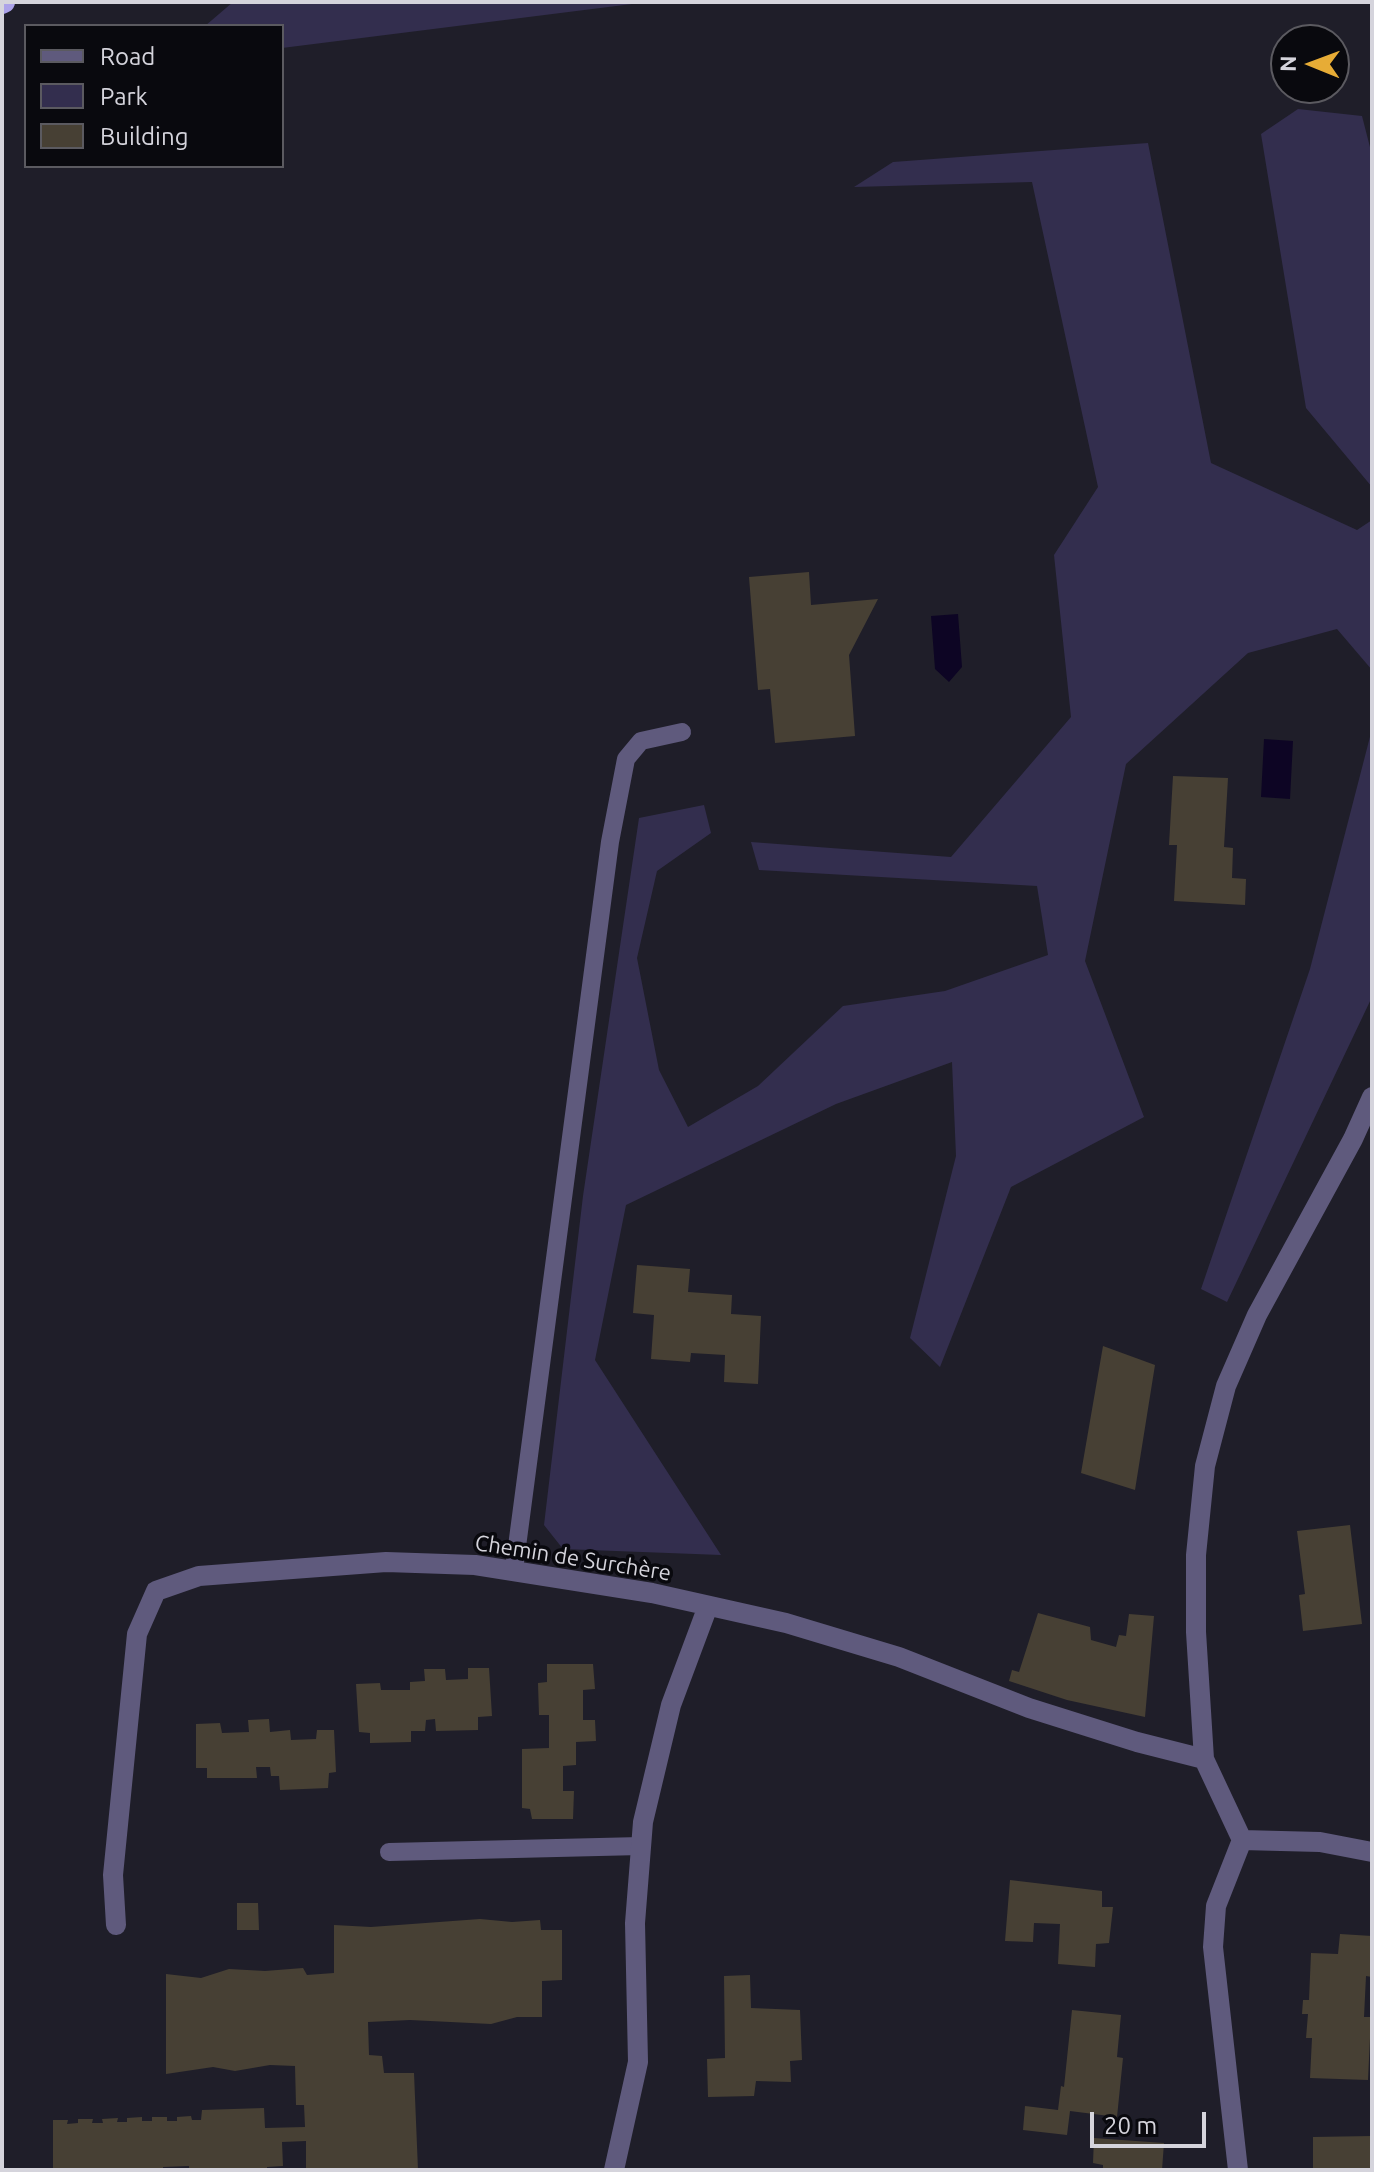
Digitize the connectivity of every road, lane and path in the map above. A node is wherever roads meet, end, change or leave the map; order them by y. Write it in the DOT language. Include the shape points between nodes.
graph roads {
  1 [pos="682,732"];
  2 [pos="1372,1097"];
  3 [pos="514,1569"];
  4 [pos="708,1606"];
  5 [pos="1204,1759"];
  6 [pos="1242,1840"];
  7 [pos="641,1846"];
  8 [pos="389,1852"];
  9 [pos="1372,1852"];
  10 [pos="116,1925"];
  11 [pos="614,2170"];
  12 [pos="1238,2170"];
  1 -- 3 [label="lane" via="641,741 626,759 610,842"];
  2 -- 5 [label="street" via="1257,1315 1226,1386 1205,1466 1196,1555"];
  3 -- 4 [label="street, Chemin de Surchère"];
  3 -- 10 [label="street, Chemin de Surchère" via="386,1562 199,1576 156,1591 137,1634 113,1875"];
  4 -- 5 [label="street, Chemin de Surchère" via="899,1657 1029,1708"];
  4 -- 7 [label="street" via="671,1705"];
  5 -- 6 [label="street"];
  6 -- 9 [label="street" via="1320,1842"];
  6 -- 12 [label="street" via="1216,1906 1213,1947"];
  7 -- 8 [label="lane"];
  7 -- 11 [label="street" via="635,1923 638,2062"];
}
